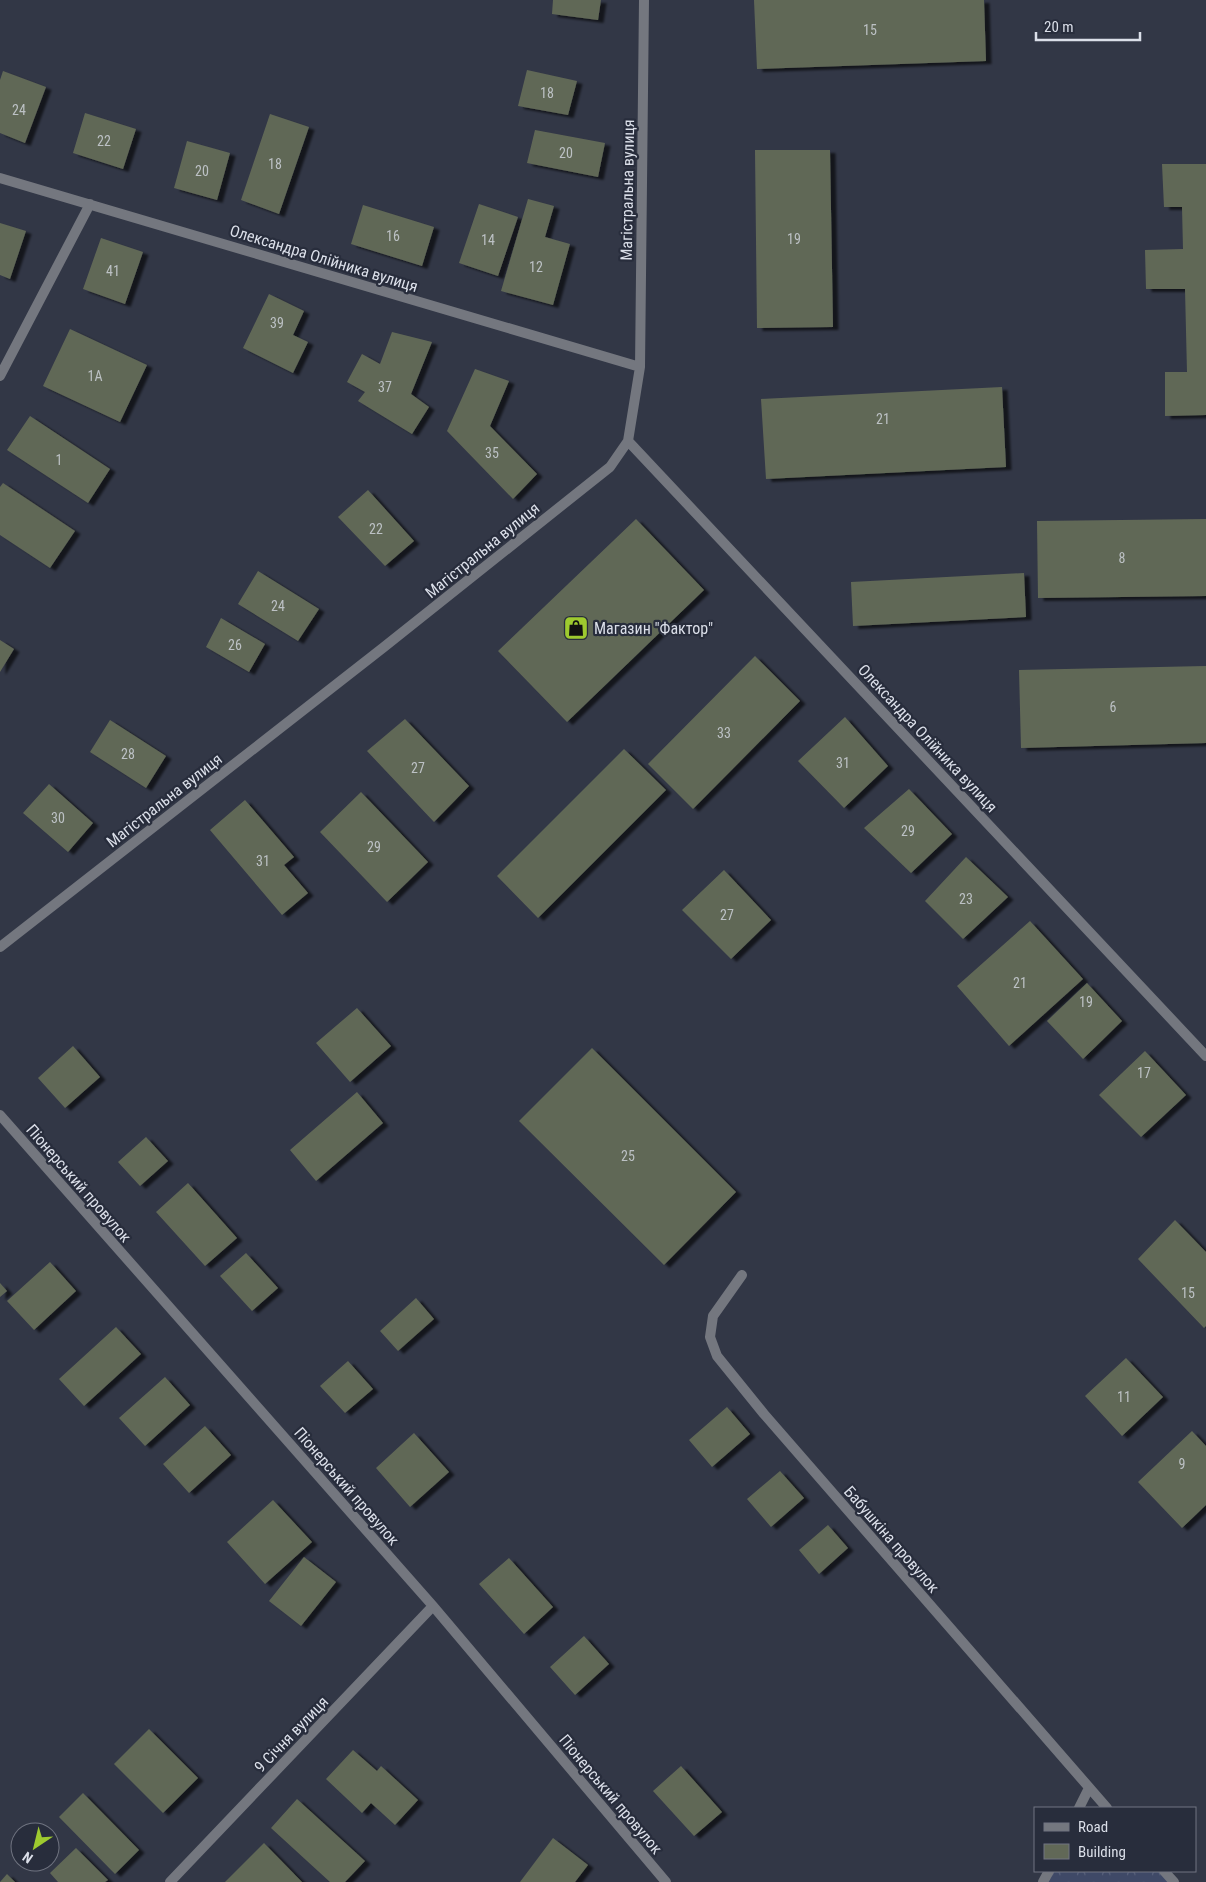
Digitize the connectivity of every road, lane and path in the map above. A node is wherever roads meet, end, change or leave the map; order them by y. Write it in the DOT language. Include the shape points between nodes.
graph roads {
  1 [pos="644,0"];
  2 [pos="0,178"];
  3 [pos="90,204"];
  4 [pos="640,367"];
  5 [pos="0,376"];
  6 [pos="628,441"];
  7 [pos="0,947"];
  8 [pos="1206,1056"];
  9 [pos="0,1115"];
  10 [pos="742,1275"];
  11 [pos="433,1606"];
  12 [pos="1089,1788"];
  13 [pos="1080,1807"];
  14 [pos="1106,1807"];
  15 [pos="1165,1872"];
  16 [pos="170,1882"];
  17 [pos="666,1882"];
  18 [pos="1174,1882"];
  1 -- 4 [label="street, Магістральна вулиця"];
  2 -- 3 [label="street, Олександра Олійника вулиця"];
  3 -- 4 [label="street, Олександра Олійника вулиця"];
  3 -- 5 [label="street"];
  4 -- 6 [label="street, Магістральна вулиця"];
  6 -- 7 [label="street, Магістральна вулиця" via="610,467"];
  6 -- 8 [label="street, Олександра Олійника вулиця"];
  9 -- 11 [label="street, Піонерський провулок"];
  10 -- 12 [label="street, Бабушкіна провулок" via="713,1316 710,1337 717,1356"];
  11 -- 16 [label="street, 9 Січня вулиця"];
  11 -- 17 [label="street, Піонерський провулок"];
  12 -- 13 [label="street"];
  12 -- 14 [label="street, Бабушкіна провулок"];
  15 -- 18 [label="street"];
}
